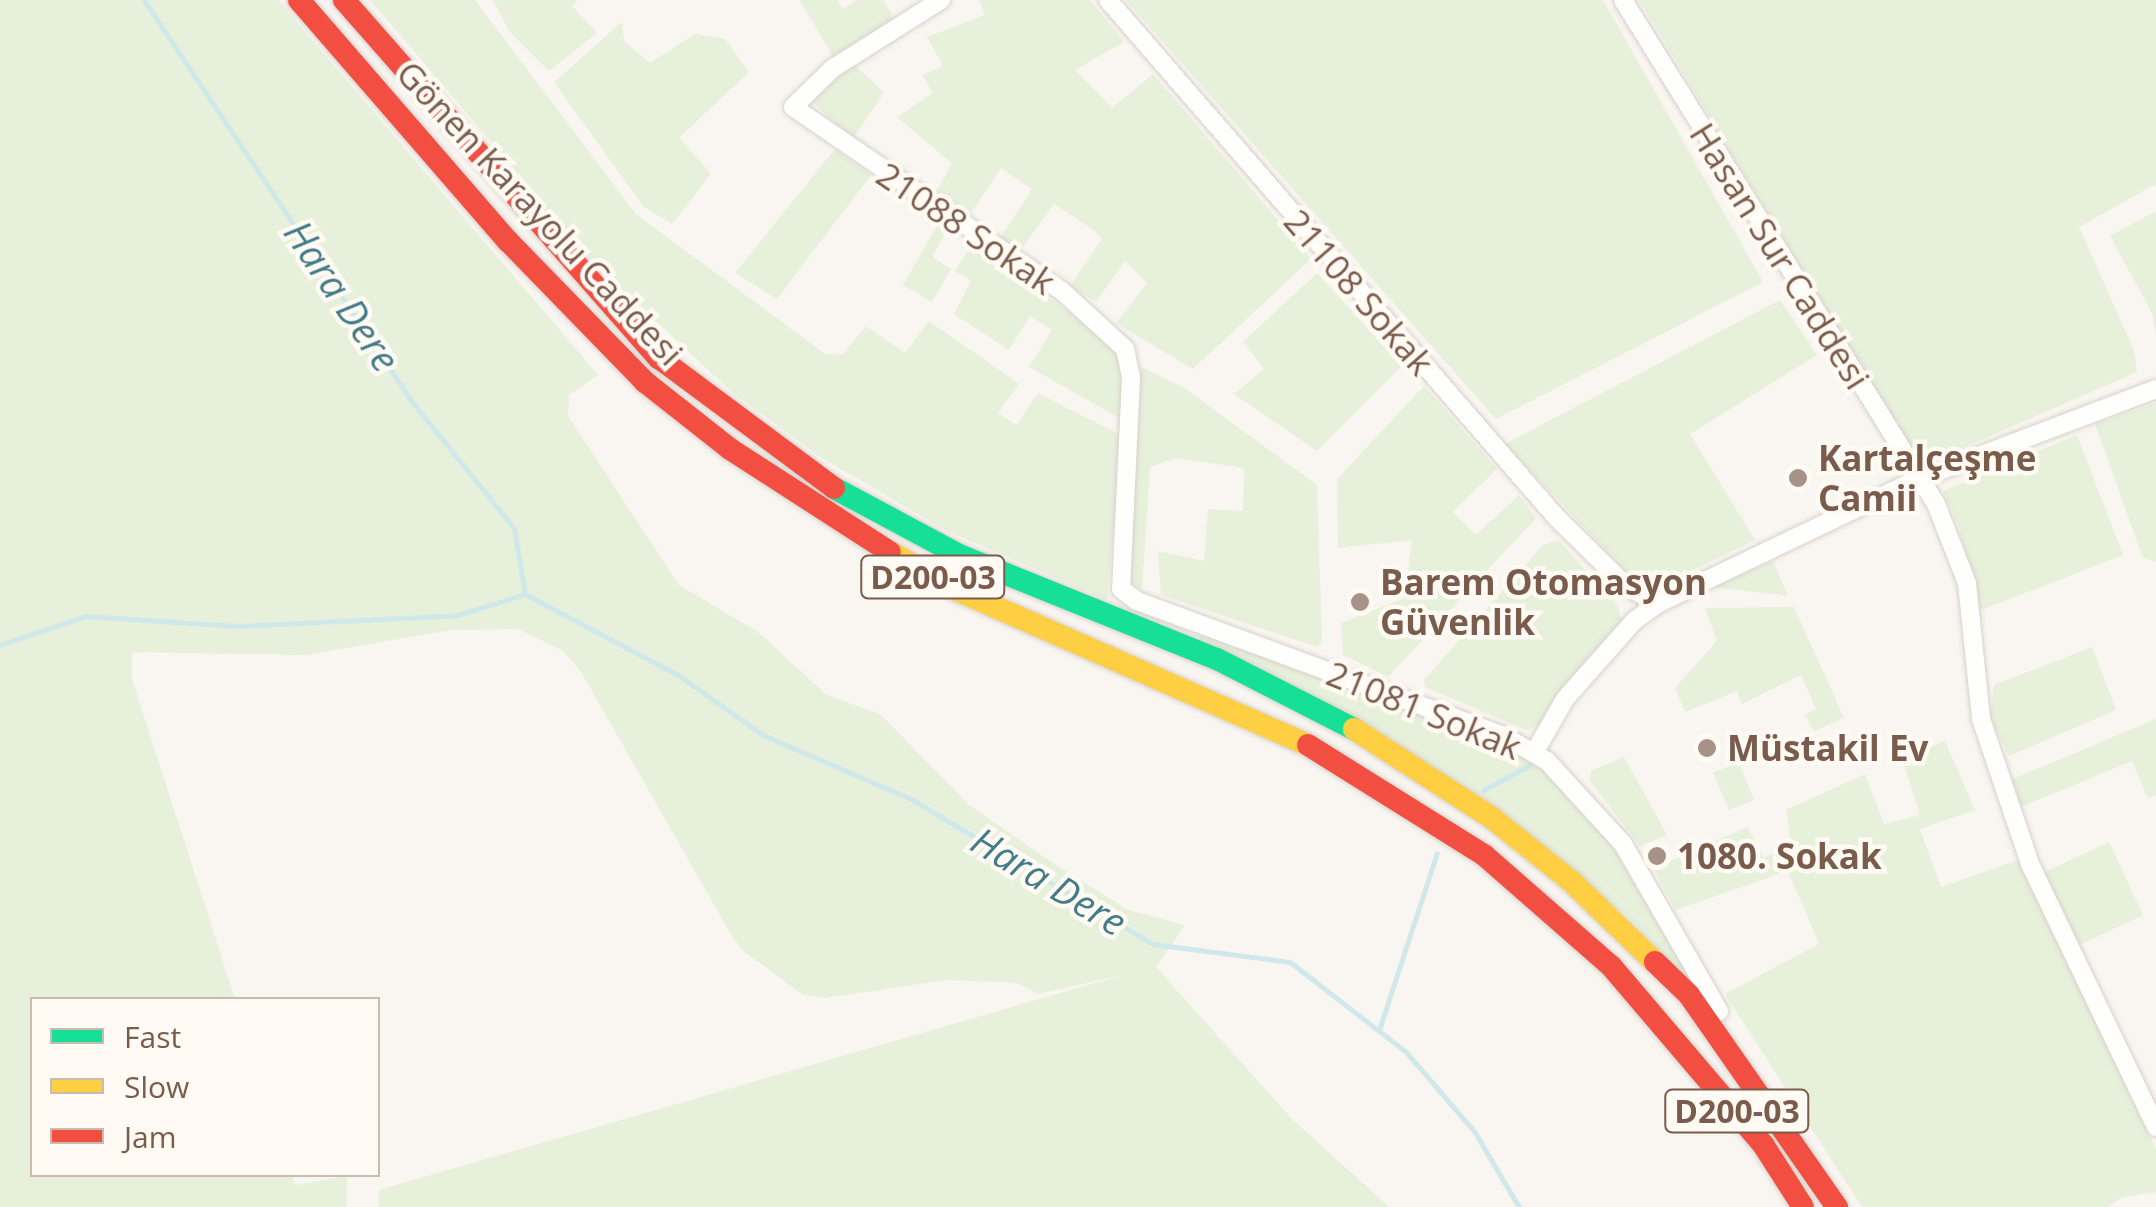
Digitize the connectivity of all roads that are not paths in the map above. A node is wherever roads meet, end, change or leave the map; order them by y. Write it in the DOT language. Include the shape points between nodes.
graph roads {
  1 [pos="299,0"];
  2 [pos="344,0"];
  3 [pos="942,0"];
  4 [pos="1108,0"];
  5 [pos="1623,0"];
  6 [pos="1129,359"];
  7 [pos="2156,389"];
  8 [pos="1918,479"];
  9 [pos="1617,578"];
  10 [pos="1660,603"];
  11 [pos="1634,622"];
  12 [pos="1534,754"];
  13 [pos="1778,1114"];
  14 [pos="2156,1128"];
  15 [pos="1803,1207"];
  16 [pos="1837,1207"];
  1 -- 15 [label="highway, Gönen Karayolu Caddesi / D200-03" via="508,241 644,382 730,449 881,548 959,591 1287,732 1452,832 1611,966 1718,1087"];
  2 -- 13 [label="highway, Gönen Karayolu Caddesi / D200-03" via="586,282 658,358 744,427 852,500 959,555 1217,660 1434,778 1634,935 1690,995"];
  3 -- 6 [label="street, 21088 Sokak" via="832,69 792,107 1087,310"];
  4 -- 9 [label="street, 21108 Sokak" via="1537,496"];
  5 -- 8 [label="street, Hasan Sur Caddesi"];
  6 -- 12 [label="street, 21081 Sokak" via="1118,581 1136,601 1394,692"];
  7 -- 8 [label="street"];
  8 -- 10 [label="street"];
  8 -- 14 [label="street, Hasan Sur Caddesi" via="1936,504 1967,583 1980,718 2030,864"];
  9 -- 10 [label="street, 21108 Sokak"];
  9 -- 11 [label="street, 21108 Sokak"];
  10 -- 11 [label="street"];
  11 -- 12 [label="street" via="1565,700"];
  12 -- 13 [label="street, 21081 Sokak" via="1584,795 1622,844"];
  13 -- 16 [label="highway, Gönen Karayolu Caddesi / D200-03"];
}
